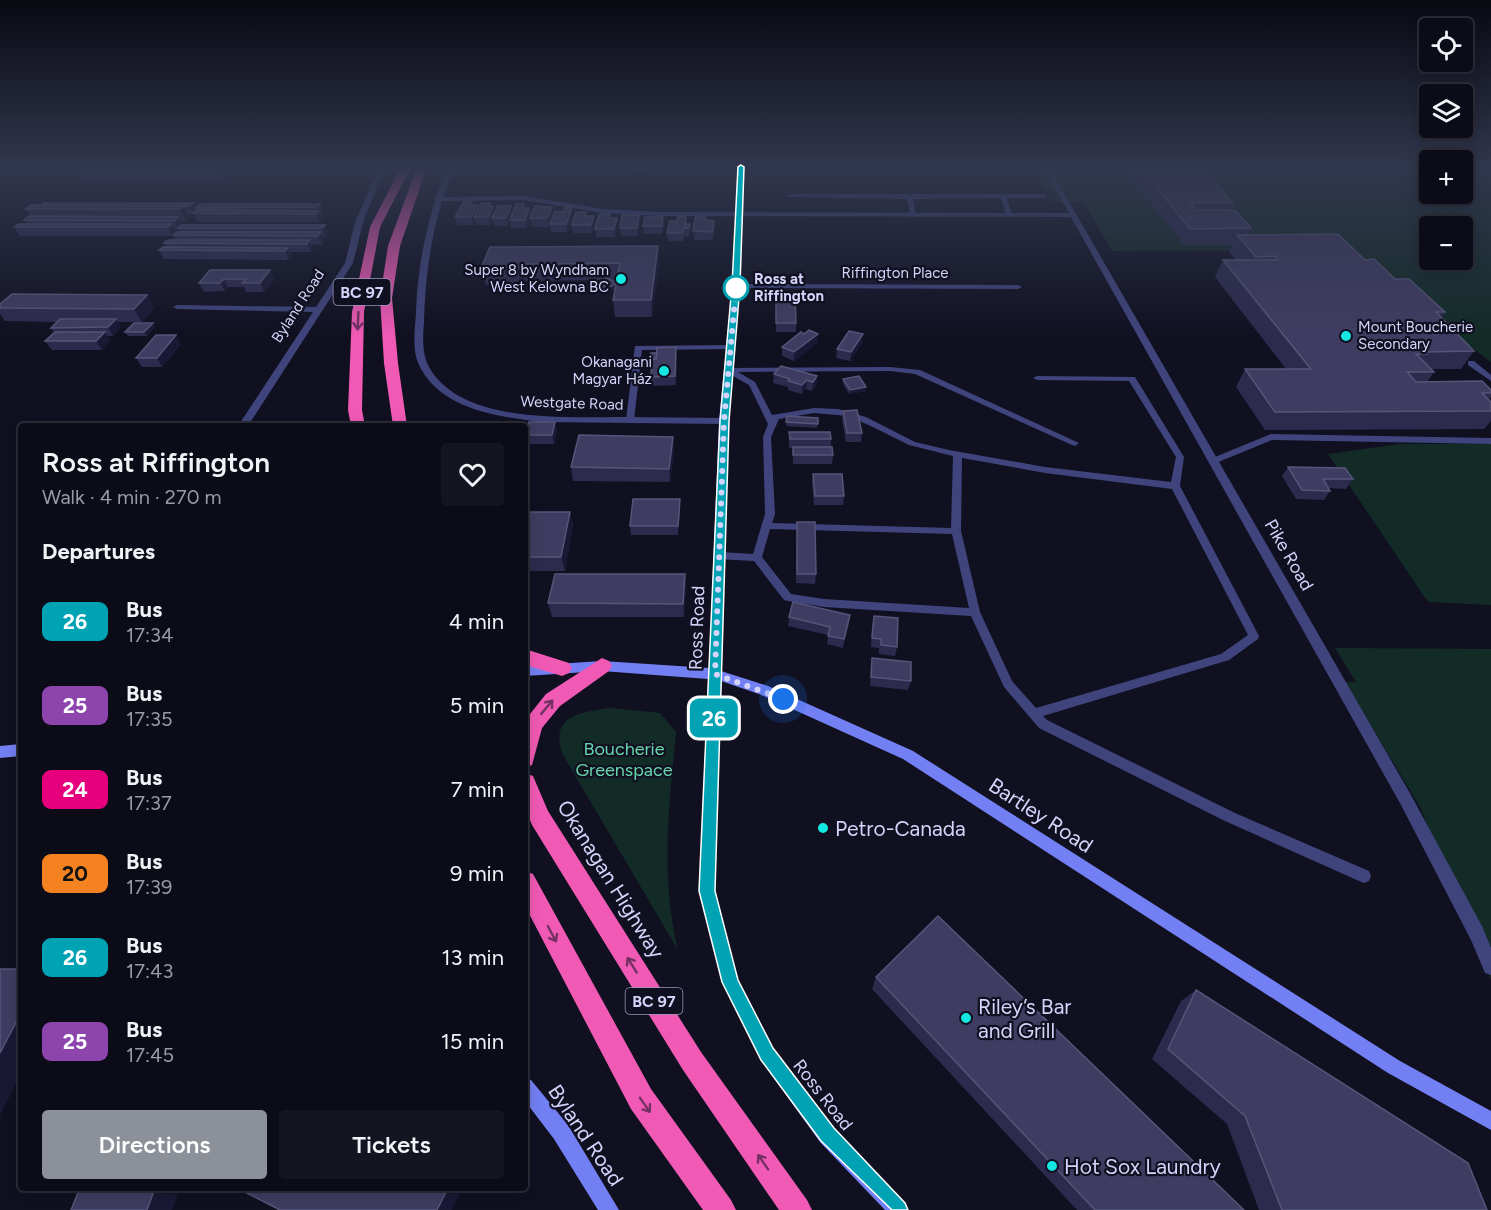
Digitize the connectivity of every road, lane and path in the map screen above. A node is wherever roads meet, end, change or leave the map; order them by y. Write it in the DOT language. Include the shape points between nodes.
graph roads {
  1 [pos="359,223"];
  2 [pos="377,223"];
  3 [pos="402,223"];
  4 [pos="431,223"];
  5 [pos="738,223"];
  6 [pos="1078,223"];
  7 [pos="736,285"];
  8 [pos="1018,286"];
  9 [pos="177,307"];
  10 [pos="318,310"];
  11 [pos="731,347"];
  12 [pos="1471,363"];
  13 [pos="729,370"];
  14 [pos="1037,378"];
  15 [pos="1491,379"];
  16 [pos="630,420"];
  17 [pos="724,421"];
  18 [pos="245,423"];
  19 [pos="357,423"];
  20 [pos="400,423"];
  21 [pos="772,424"];
  22 [pos="1491,441"];
  23 [pos="1076,443"];
  24 [pos="958,453"];
  25 [pos="1213,461"];
  26 [pos="1175,486"];
  27 [pos="767,526"];
  28 [pos="956,531"];
  29 [pos="720,556"];
  30 [pos="757,558"];
  31 [pos="975,612"];
  32 [pos="528,658"];
  33 [pos="602,666"];
  34 [pos="562,668"];
  35 [pos="528,671"];
  36 [pos="715,674"];
  37 [pos="1034,714"];
  38 [pos="528,744"];
  39 [pos="18,750"];
  40 [pos="0,752"];
  41 [pos="528,790"];
  42 [pos="1364,876"];
  43 [pos="528,888"];
  44 [pos="1491,967"];
  45 [pos="528,1090"];
  46 [pos="1491,1121"];
  47 [pos="609,1210"];
  48 [pos="721,1210"];
  49 [pos="797,1210"];
  50 [pos="898,1210"];
  1 -- 10 [label="street, Byland Road" via="349,263"];
  2 -- 19 [label="highway, BC 97, one-way" via="358,312"];
  3 -- 20 [label="highway, BC 97" via="394,246 386,298"];
  4 -- 16 [label="street, Westgate Road" via="420,294 420,350 433,379 465,402 513,416"];
  5 -- 7 [label="street, Ross Road"];
  6 -- 25 [label="street, Pike Road"];
  7 -- 8 [label="street, Riffington Place"];
  7 -- 11 [label="street, Ross Road"];
  9 -- 10 [label="street"];
  10 -- 18 [label="street, Byland Road"];
  11 -- 13 [label="street, Ross Road"];
  11 -- 16 [label="lane" via="638,348"];
  12 -- 15 [label="lane"];
  13 -- 17 [label="street, Ross Road"];
  13 -- 21 [label="lane" via="752,384"];
  13 -- 23 [label="lane" via="917,372"];
  14 -- 26 [label="lane" via="1132,379 1180,458"];
  16 -- 17 [label="street, Westgate Road"];
  17 -- 29 [label="street, Ross Road"];
  21 -- 24 [label="lane" via="775,417 806,410 841,411 914,445"];
  21 -- 27 [label="lane" via="767,437"];
  22 -- 25 [label="lane" via="1271,437"];
  24 -- 26 [label="lane" via="1042,469"];
  24 -- 28 [label="lane"];
  25 -- 44 [label="street, Pike Road" via="1406,800"];
  26 -- 37 [label="lane" via="1254,636 1225,657"];
  27 -- 28 [label="lane"];
  27 -- 30 [label="lane"];
  28 -- 31 [label="lane"];
  29 -- 30 [label="lane"];
  29 -- 36 [label="street, Ross Road"];
  30 -- 31 [label="lane" via="788,597 824,603"];
  31 -- 37 [label="lane" via="1008,684"];
  32 -- 34 [label="highway"];
  33 -- 34 [label="street, Bartley Road"];
  33 -- 36 [label="street, Bartley Road"];
  38 -- 33 [label="highway, one-way" via="532,725 553,700"];
  34 -- 35 [label="street, Bartley Road"];
  36 -- 46 [label="street, Bartley Road" via="763,690 908,755 1394,1067"];
  36 -- 50 [label="street, Ross Road" via="707,891 730,982 774,1063 827,1135"];
  37 -- 42 [label="lane" via="1043,724 1230,817"];
  39 -- 40 [label="street"];
  49 -- 41 [label="highway, Okanagan Highway / BC 97, one-way" via="692,1061 540,818"];
  43 -- 48 [label="highway, BC 97, one-way" via="641,1099"];
  45 -- 47 [label="street, Byland Road" via="561,1132"];
}
